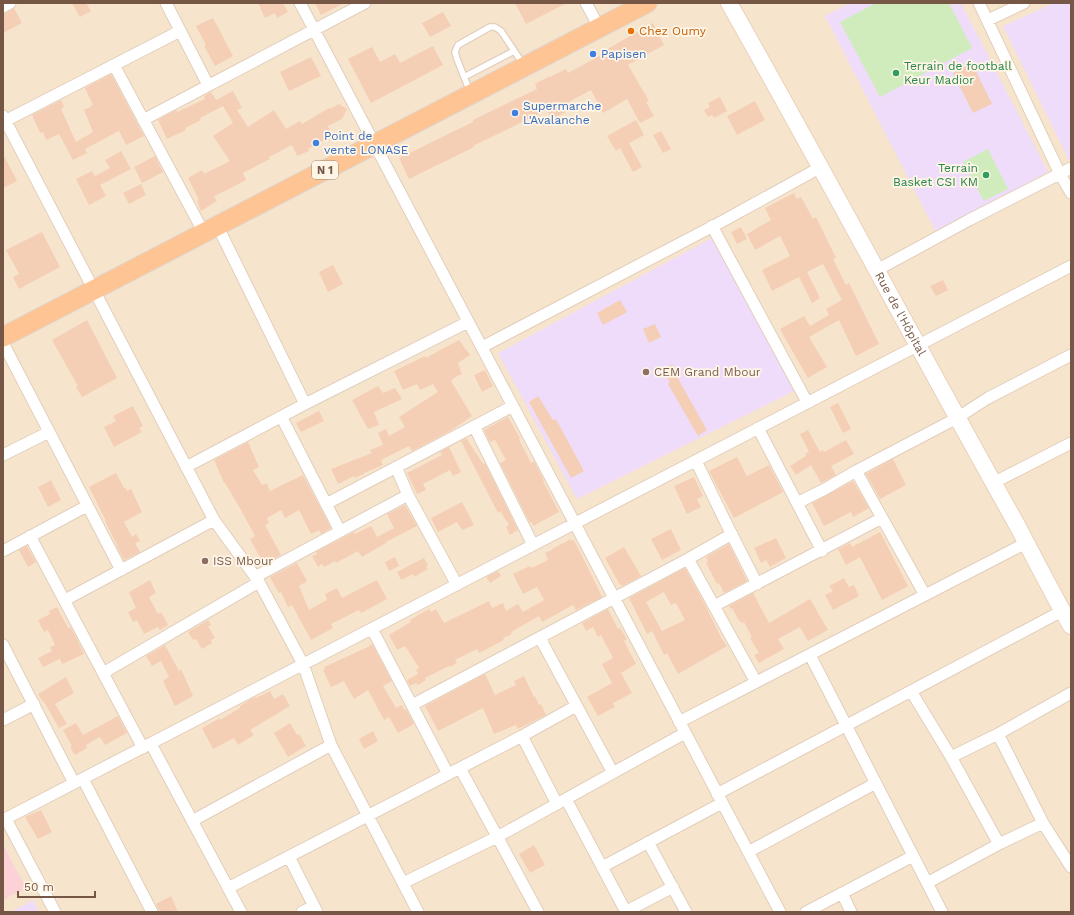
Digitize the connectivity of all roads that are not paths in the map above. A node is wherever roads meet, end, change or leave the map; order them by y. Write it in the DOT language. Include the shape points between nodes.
graph roads {
  1 [pos="10,3"];
  2 [pos="166,3"];
  3 [pos="300,3"];
  4 [pos="365,3"];
  5 [pos="586,3"];
  6 [pos="647,3"];
  7 [pos="729,3"];
  8 [pos="979,3"];
  9 [pos="1024,3"];
  10 [pos="3,7"];
  11 [pos="988,20"];
  12 [pos="599,27"];
  13 [pos="314,30"];
  14 [pos="180,31"];
  15 [pos="519,59"];
  16 [pos="114,65"];
  17 [pos="208,86"];
  18 [pos="467,86"];
  19 [pos="4,120"];
  20 [pos="143,120"];
  21 [pos="374,144"];
  22 [pos="820,167"];
  23 [pos="1071,168"];
  24 [pos="1060,174"];
  25 [pos="1071,193"];
  26 [pos="712,226"];
  27 [pos="211,229"];
  28 [pos="1071,266"];
  29 [pos="877,270"];
  30 [pos="93,290"];
  31 [pos="468,322"];
  32 [pos="3,336"];
  33 [pos="3,343"];
  34 [pos="917,345"];
  35 [pos="482,347"];
  36 [pos="1071,355"];
  37 [pos="807,402"];
  38 [pos="306,404"];
  39 [pos="513,406"];
  40 [pos="282,418"];
  41 [pos="957,418"];
  42 [pos="474,426"];
  43 [pos="758,428"];
  44 [pos="49,432"];
  45 [pos="1071,443"];
  46 [pos="3,456"];
  47 [pos="696,460"];
  48 [pos="186,467"];
  49 [pos="396,467"];
  50 [pos="856,471"];
  51 [pos="993,483"];
  52 [pos="408,495"];
  53 [pos="797,503"];
  54 [pos="326,504"];
  55 [pos="88,506"];
  56 [pos="882,518"];
  57 [pos="214,520"];
  58 [pos="575,523"];
  59 [pos="340,531"];
  60 [pos="732,534"];
  61 [pos="30,536"];
  62 [pos="1026,543"];
  63 [pos="532,545"];
  64 [pos="3,551"];
  65 [pos="822,551"];
  66 [pos="688,559"];
  67 [pos="121,570"];
  68 [pos="257,580"];
  69 [pos="457,584"];
  70 [pos="757,584"];
  71 [pos="924,595"];
  72 [pos="614,598"];
  73 [pos="65,600"];
  74 [pos="714,606"];
  75 [pos="1062,611"];
  76 [pos="1071,626"];
  77 [pos="372,629"];
  78 [pos="540,638"];
  79 [pos="3,645"];
  80 [pos="810,655"];
  81 [pos="303,664"];
  82 [pos="103,673"];
  83 [pos="756,682"];
  84 [pos="911,691"];
  85 [pos="1071,693"];
  86 [pos="34,704"];
  87 [pos="412,705"];
  88 [pos="576,706"];
  89 [pos="3,720"];
  90 [pos="680,722"];
  91 [pos="846,725"];
  92 [pos="685,733"];
  93 [pos="998,734"];
  94 [pos="522,736"];
  95 [pos="331,745"];
  96 [pos="147,746"];
  97 [pos="951,757"];
  98 [pos="460,768"];
  99 [pos="613,773"];
  100 [pos="448,774"];
  101 [pos="79,781"];
  102 [pos="876,783"];
  103 [pos="720,798"];
  104 [pos="562,801"];
  105 [pos="367,816"];
  106 [pos="5,820"];
  107 [pos="192,821"];
  108 [pos="1043,823"];
  109 [pos="497,837"];
  110 [pos="648,842"];
  111 [pos="999,844"];
  112 [pos="748,852"];
  113 [pos="913,856"];
  114 [pos="288,857"];
  115 [pos="602,867"];
  116 [pos="1071,867"];
  117 [pos="403,883"];
  118 [pos="927,884"];
  119 [pos="673,887"];
  120 [pos="228,888"];
  121 [pos="842,893"];
  122 [pos="315,909"];
  123 [pos="55,912"];
  124 [pos="152,912"];
  125 [pos="241,912"];
  126 [pos="302,912"];
  127 [pos="418,912"];
  128 [pos="538,912"];
  129 [pos="626,912"];
  130 [pos="686,912"];
  131 [pos="780,912"];
  132 [pos="806,912"];
  133 [pos="852,912"];
  134 [pos="942,912"];
  1 -- 10 [label="street"];
  2 -- 14 [label="street"];
  3 -- 13 [label="street"];
  4 -- 13 [label="street"];
  5 -- 12 [label="street"];
  6 -- 12 [label="highway, N 1"];
  7 -- 22 [label="main road, Rue de l'Hôpital"];
  8 -- 11 [label="street"];
  9 -- 11 [label="street"];
  11 -- 24 [label="street"];
  12 -- 15 [label="highway, N 1"];
  13 -- 17 [label="street"];
  13 -- 21 [label="street"];
  14 -- 16 [label="street"];
  14 -- 17 [label="street"];
  15 -- 18 [label="highway, N 1"];
  15 -- 18 [label="lane" via="501,31 490,27 458,45 455,52"];
  16 -- 19 [label="street"];
  16 -- 20 [label="street"];
  17 -- 20 [label="street"];
  18 -- 21 [label="highway, N 1"];
  19 -- 30 [label="street"];
  20 -- 27 [label="street"];
  21 -- 27 [label="highway, N 1"];
  21 -- 31 [label="street"];
  22 -- 26 [label="street"];
  22 -- 29 [label="main road, Rue de l'Hôpital"];
  23 -- 24 [label="street"];
  24 -- 25 [label="street"];
  24 -- 29 [label="street" via="968,220"];
  26 -- 35 [label="street"];
  26 -- 37 [label="street"];
  27 -- 30 [label="highway, N 1"];
  27 -- 38 [label="street"];
  28 -- 34 [label="street"];
  29 -- 34 [label="main road, Rue de l'Hôpital"];
  30 -- 32 [label="highway, N 1"];
  30 -- 48 [label="street"];
  31 -- 35 [label="street"];
  31 -- 38 [label="street"];
  33 -- 44 [label="street"];
  34 -- 37 [label="street"];
  34 -- 41 [label="main road, Rue de l'Hôpital"];
  35 -- 39 [label="street"];
  36 -- 41 [label="street" via="988,398"];
  37 -- 43 [label="street"];
  38 -- 40 [label="street"];
  39 -- 42 [label="street"];
  39 -- 58 [label="street"];
  40 -- 48 [label="street"];
  40 -- 54 [label="street"];
  41 -- 50 [label="street"];
  41 -- 51 [label="main road, Rue de l'Hôpital"];
  42 -- 49 [label="street"];
  42 -- 63 [label="street"];
  43 -- 47 [label="street"];
  43 -- 53 [label="street"];
  44 -- 46 [label="street"];
  44 -- 55 [label="street"];
  45 -- 51 [label="street"];
  47 -- 58 [label="street"];
  47 -- 60 [label="street"];
  48 -- 57 [label="street"];
  49 -- 52 [label="street"];
  49 -- 54 [label="street"];
  50 -- 53 [label="street"];
  50 -- 56 [label="street"];
  51 -- 62 [label="main road, Rue de l'Hôpital"];
  52 -- 59 [label="street"];
  52 -- 69 [label="street"];
  53 -- 65 [label="street"];
  54 -- 59 [label="street"];
  55 -- 61 [label="street"];
  55 -- 67 [label="street"];
  56 -- 65 [label="street"];
  56 -- 71 [label="street"];
  57 -- 67 [label="street"];
  57 -- 68 [label="street"];
  58 -- 63 [label="street"];
  58 -- 72 [label="street"];
  59 -- 68 [label="street"];
  60 -- 66 [label="street"];
  60 -- 70 [label="street"];
  61 -- 64 [label="street"];
  61 -- 73 [label="street"];
  62 -- 71 [label="street"];
  62 -- 75 [label="main road, Rue de l'Hôpital"];
  63 -- 69 [label="street"];
  65 -- 70 [label="street"];
  66 -- 72 [label="street"];
  66 -- 74 [label="street"];
  67 -- 73 [label="street"];
  68 -- 81 [label="street"];
  68 -- 82 [label="street"];
  69 -- 77 [label="street"];
  70 -- 74 [label="street"];
  71 -- 80 [label="street"];
  72 -- 78 [label="street"];
  72 -- 90 [label="street"];
  73 -- 82 [label="street"];
  74 -- 83 [label="street"];
  75 -- 76 [label="main road, Rue de l'Hôpital"];
  75 -- 84 [label="street"];
  77 -- 81 [label="street"];
  77 -- 87 [label="street"];
  78 -- 87 [label="street"];
  78 -- 88 [label="street"];
  79 -- 86 [label="street"];
  80 -- 83 [label="street"];
  80 -- 91 [label="street"];
  81 -- 95 [label="street"];
  81 -- 96 [label="street"];
  82 -- 96 [label="street"];
  83 -- 90 [label="street"];
  84 -- 91 [label="street"];
  84 -- 97 [label="street"];
  85 -- 93 [label="street"];
  86 -- 89 [label="street"];
  86 -- 101 [label="street"];
  87 -- 100 [label="street"];
  88 -- 94 [label="street"];
  88 -- 99 [label="street"];
  90 -- 92 [label="street"];
  91 -- 102 [label="street"];
  91 -- 103 [label="street"];
  92 -- 99 [label="street"];
  92 -- 103 [label="street"];
  93 -- 97 [label="street"];
  93 -- 108 [label="street"];
  94 -- 98 [label="street"];
  94 -- 104 [label="street"];
  95 -- 105 [label="street"];
  95 -- 107 [label="street"];
  96 -- 101 [label="street"];
  96 -- 107 [label="street"];
  97 -- 111 [label="street"];
  98 -- 100 [label="street"];
  98 -- 109 [label="street"];
  99 -- 104 [label="street"];
  100 -- 105 [label="street"];
  101 -- 106 [label="street"];
  101 -- 124 [label="street"];
  102 -- 112 [label="street"];
  102 -- 113 [label="street"];
  103 -- 110 [label="street"];
  103 -- 112 [label="street"];
  104 -- 109 [label="street"];
  104 -- 115 [label="street"];
  105 -- 114 [label="street"];
  105 -- 117 [label="street"];
  106 -- 123 [label="street"];
  107 -- 120 [label="street"];
  108 -- 111 [label="street"];
  108 -- 116 [label="street"];
  109 -- 117 [label="street"];
  109 -- 128 [label="street"];
  110 -- 115 [label="street"];
  110 -- 119 [label="street"];
  111 -- 118 [label="street"];
  112 -- 131 [label="street"];
  113 -- 118 [label="street"];
  113 -- 121 [label="street"];
  114 -- 120 [label="street"];
  114 -- 122 [label="street"];
  115 -- 129 [label="street"];
  117 -- 127 [label="street"];
  118 -- 134 [label="street"];
  119 -- 129 [label="street"];
  119 -- 130 [label="street"];
  120 -- 125 [label="street"];
  121 -- 132 [label="street"];
  121 -- 133 [label="street"];
  122 -- 126 [label="street"];
}
